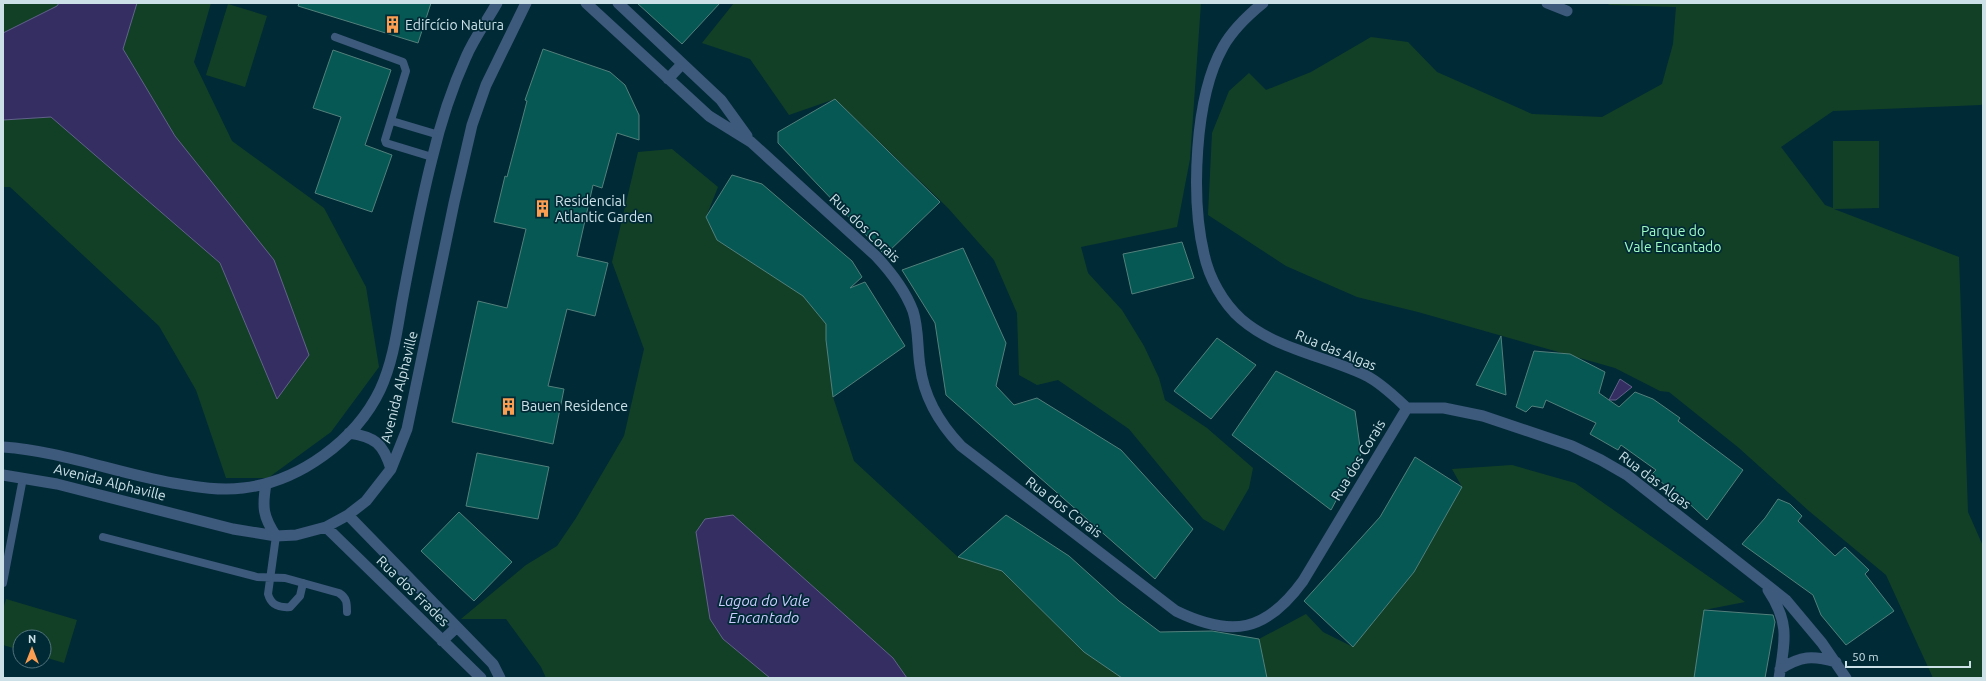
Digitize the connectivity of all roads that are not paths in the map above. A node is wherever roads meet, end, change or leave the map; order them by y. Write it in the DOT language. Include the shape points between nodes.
graph roads {
  1 [pos="497,3"];
  2 [pos="526,3"];
  3 [pos="586,3"];
  4 [pos="618,3"];
  5 [pos="1263,3"];
  6 [pos="1547,3"];
  7 [pos="1567,11"];
  8 [pos="335,37"];
  9 [pos="682,64"];
  10 [pos="668,78"];
  11 [pos="392,121"];
  12 [pos="438,135"];
  13 [pos="751,142"];
  14 [pos="432,157"];
  15 [pos="1407,408"];
  16 [pos="349,432"];
  17 [pos="3,447"];
  18 [pos="391,469"];
  19 [pos="3,476"];
  20 [pos="23,478"];
  21 [pos="266,484"];
  22 [pos="348,515"];
  23 [pos="326,527"];
  24 [pos="103,536"];
  25 [pos="276,536"];
  26 [pos="271,577"];
  27 [pos="3,583"];
  28 [pos="303,583"];
  29 [pos="1763,583"];
  30 [pos="347,612"];
  31 [pos="457,627"];
  32 [pos="442,640"];
  33 [pos="1836,662"];
  34 [pos="1780,674"];
  35 [pos="480,678"];
  36 [pos="500,678"];
  37 [pos="1846,678"];
  1 -- 12 [label="street, Avenida Alphaville" via="466,55"];
  2 -- 18 [label="street, Avenida Alphaville" via="486,85 472,126 455,196 414,401 407,429"];
  3 -- 10 [label="street, Rua dos Corais"];
  4 -- 9 [label="street, Rua dos Corais"];
  5 -- 15 [label="street, Rua das Algas" via="1243,20 1222,48 1202,110 1198,147 1198,188 1199,228 1204,255 1223,299 1240,318 1261,334 1368,377 1384,387"];
  6 -- 7 [label="street"];
  8 -- 11 [label="lane" via="403,62 406,71"];
  9 -- 10 [label="street"];
  9 -- 13 [label="street, Rua dos Corais" via="721,100"];
  10 -- 13 [label="street, Rua dos Corais" via="709,116"];
  11 -- 12 [label="lane"];
  11 -- 14 [label="lane" via="386,143"];
  12 -- 14 [label="street, Avenida Alphaville"];
  13 -- 15 [label="street, Rua dos Corais" via="892,273 904,291 913,312 919,334 922,379 930,403 945,429 981,462 1156,596 1176,611 1196,621 1217,627 1252,624 1270,616 1283,605 1303,581"];
  14 -- 16 [label="street, Avenida Alphaville" via="389,364 380,390"];
  15 -- 29 [label="street, Rua das Algas" via="1444,408 1482,416 1572,446 1602,460 1626,475"];
  16 -- 18 [label="street" via="373,439 381,446"];
  16 -- 21 [label="street, Avenida Alphaville" via="314,462 293,474"];
  17 -- 21 [label="street, Avenida Alphaville" via="39,451 138,476 202,488 243,488"];
  18 -- 22 [label="street, Avenida Alphaville" via="366,501"];
  19 -- 20 [label="street, Avenida Alphaville"];
  20 -- 25 [label="street, Avenida Alphaville" via="57,484 233,529"];
  20 -- 27 [label="lane"];
  21 -- 25 [label="street" via="263,508 267,523"];
  22 -- 23 [label="street, Avenida Alphaville"];
  22 -- 31 [label="street, Rua dos Frades"];
  23 -- 25 [label="street, Avenida Alphaville" via="296,535"];
  23 -- 32 [label="street, Rua dos Frades"];
  24 -- 26 [label="lane" via="257,577"];
  25 -- 26 [label="lane"];
  26 -- 28 [label="lane"];
  26 -- 28 [label="lane" via="268,594 270,600 275,605 283,607 290,607 296,603"];
  28 -- 30 [label="lane" via="344,596"];
  29 -- 33 [label="street" via="1796,610"];
  29 -- 34 [label="street" via="1778,605 1783,619 1785,633"];
  31 -- 32 [label="street"];
  31 -- 36 [label="street, Rua dos Frades" via="493,664"];
  32 -- 35 [label="street, Rua dos Frades"];
  33 -- 34 [label="street" via="1819,657 1806,657 1792,662"];
  33 -- 37 [label="street"];
}
